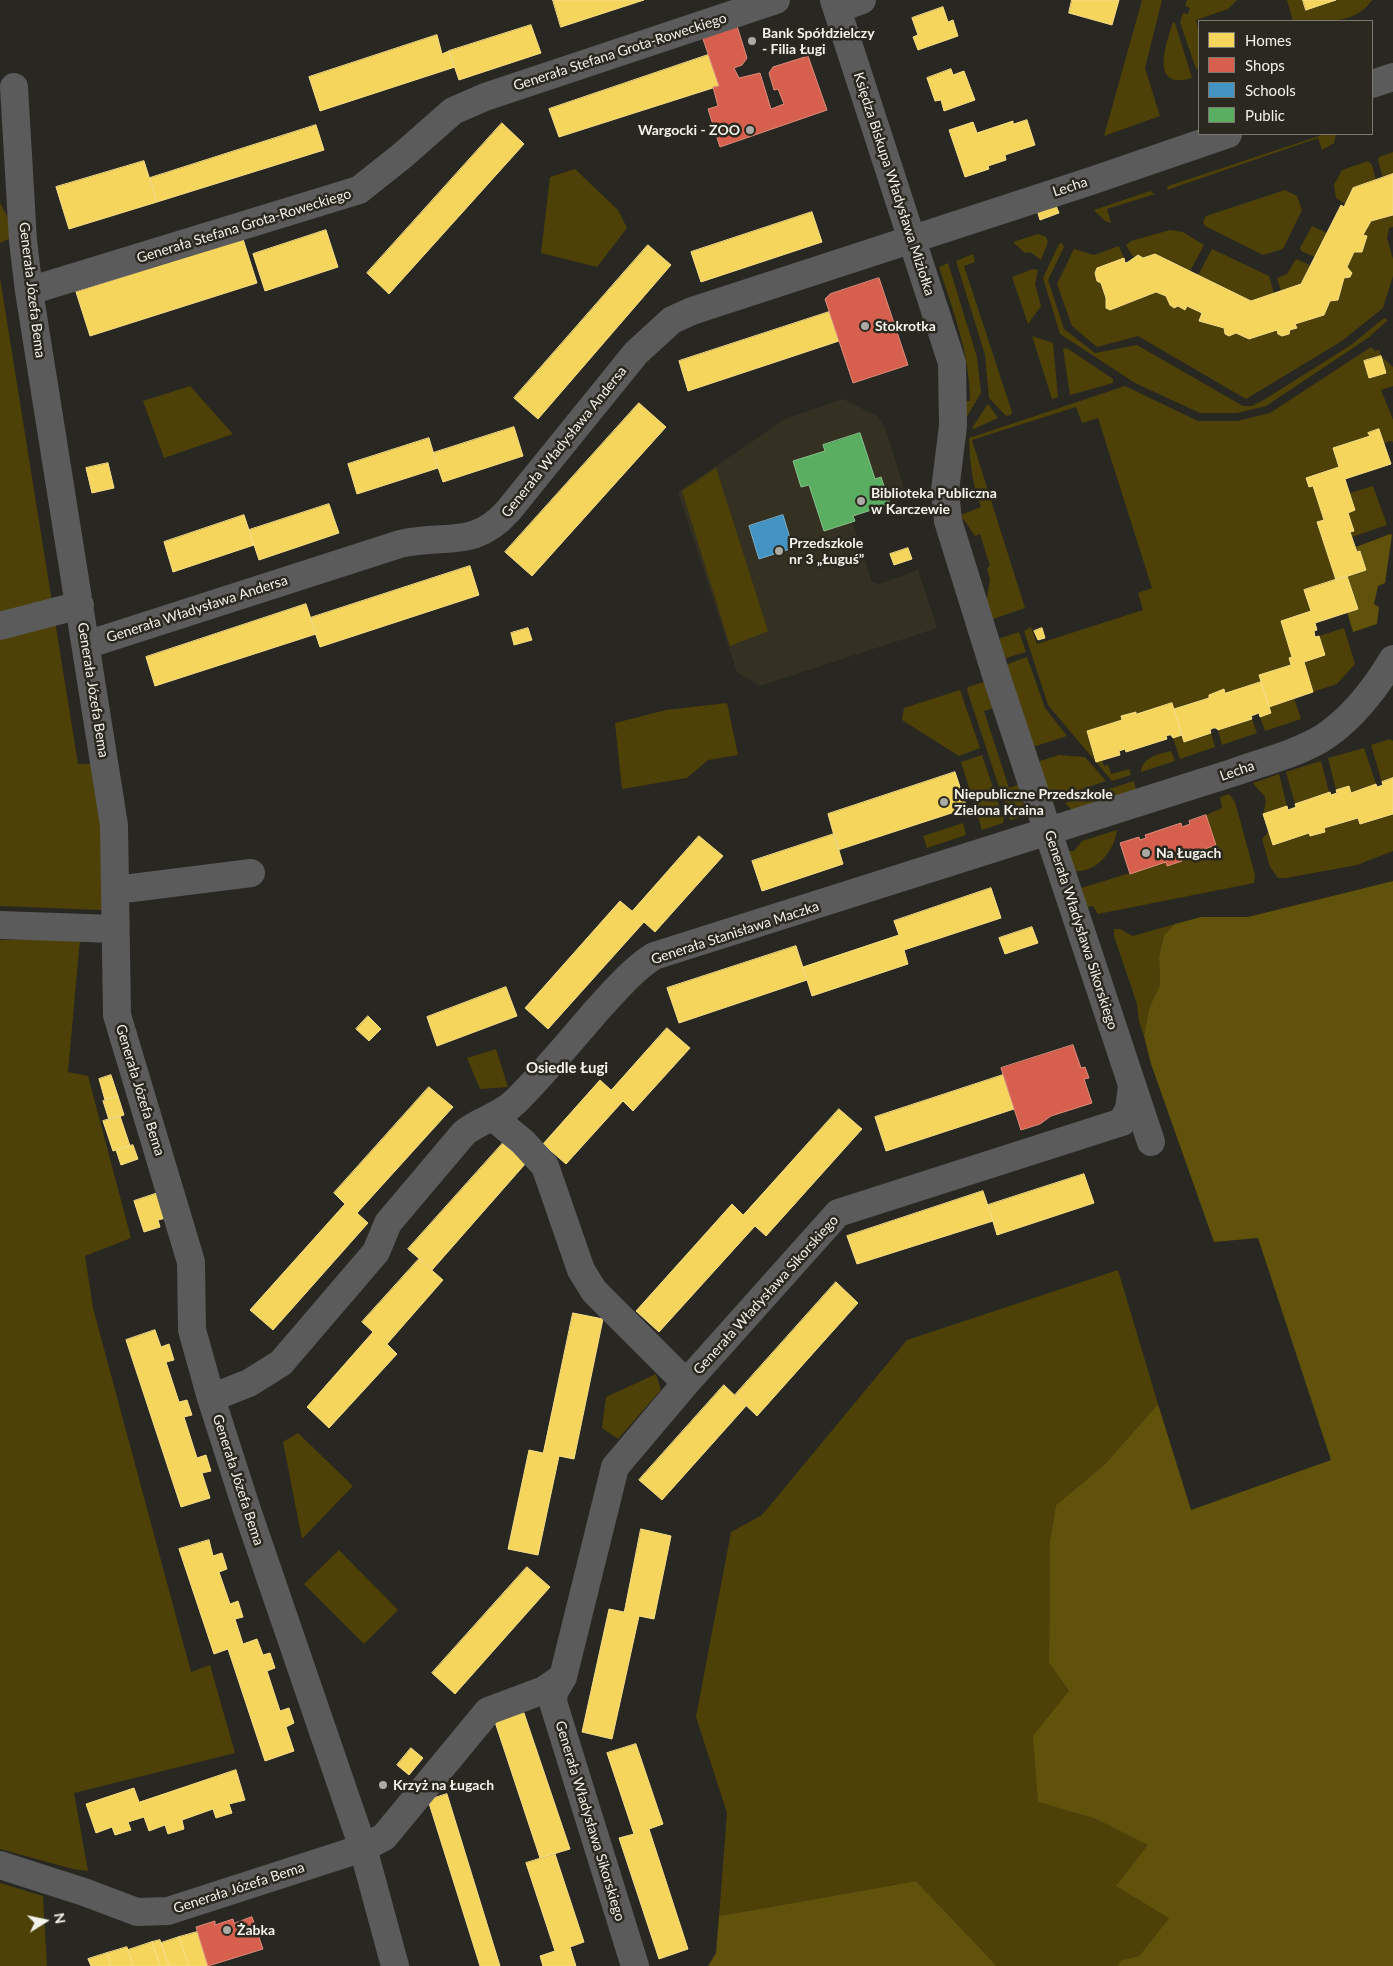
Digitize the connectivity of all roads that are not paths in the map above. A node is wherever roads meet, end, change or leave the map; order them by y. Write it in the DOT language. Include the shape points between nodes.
graph roads {
  1 [pos="776,0"];
  2 [pos="862,0"];
  3 [pos="835,4"];
  4 [pos="1393,77"];
  5 [pos="1373,84"];
  6 [pos="14,87"];
  7 [pos="1225,135"];
  8 [pos="912,238"];
  9 [pos="29,291"];
  10 [pos="80,605"];
  11 [pos="0,626"];
  12 [pos="982,633"];
  13 [pos="86,645"];
  14 [pos="1393,659"];
  15 [pos="1048,832"];
  16 [pos="251,873"];
  17 [pos="116,890"];
  18 [pos="0,925"];
  19 [pos="115,929"];
  20 [pos="1132,1086"];
  21 [pos="494,1118"];
  22 [pos="1151,1142"];
  23 [pos="686,1383"];
  24 [pos="211,1398"];
  25 [pos="563,1677"];
  26 [pos="363,1848"];
  27 [pos="0,1865"];
  28 [pos="395,1966"];
  29 [pos="635,1966"];
  1 -- 9 [label="street, Generała Stefana Grota-Roweckiego" via="485,97 453,111 359,190"];
  2 -- 3 [label="street"];
  3 -- 8 [label="street, Księdza Biskupa Władysława Miziołka"];
  4 -- 5 [label="street"];
  6 -- 9 [label="street, Generała Józefa Bema"];
  7 -- 8 [label="street, Lecha"];
  8 -- 12 [label="street, Księdza Biskupa Władysława Miziołka" via="952,363 953,426 945,501 948,521"];
  8 -- 13 [label="street, Generała Władysława Andersa" via="672,320 636,354 504,516 480,534 400,544"];
  9 -- 10 [label="street, Generała Józefa Bema"];
  10 -- 11 [label="street"];
  10 -- 13 [label="street, Generała Józefa Bema"];
  12 -- 15 [label="street, Generała Władysława Sikorskiego"];
  13 -- 17 [label="street, Generała Józefa Bema" via="114,825"];
  14 -- 15 [label="street, Lecha" via="1345,720 1303,748"];
  15 -- 20 [label="street, Generała Władysława Sikorskiego"];
  15 -- 21 [label="street, Generała Stanisława Maczka" via="654,956 608,999 515,1102"];
  16 -- 17 [label="street"];
  17 -- 19 [label="street, Generała Józefa Bema"];
  18 -- 19 [label="street"];
  19 -- 24 [label="street, Generała Józefa Bema" via="117,1015 191,1262 192,1330"];
  20 -- 22 [label="street, Generała Władysława Sikorskiego"];
  20 -- 23 [label="street, Generała Władysława Sikorskiego" via="1129,1109 1122,1122 838,1213"];
  21 -- 23 [label="street" via="545,1166 581,1270 594,1291"];
  21 -- 24 [label="street, Generała Stanisława Maczka" via="464,1134 388,1223 376,1252 281,1363 249,1383"];
  23 -- 25 [label="street, Generała Władysława Sikorskiego" via="615,1467"];
  24 -- 26 [label="street, Generała Józefa Bema"];
  25 -- 26 [label="street" via="544,1690 488,1711 384,1837"];
  25 -- 29 [label="street, Generała Władysława Sikorskiego" via="554,1692 553,1702"];
  26 -- 27 [label="street, Generała Józefa Bema" via="168,1911 152,1912 137,1912"];
  26 -- 28 [label="street, Generała Józefa Bema"];
}
